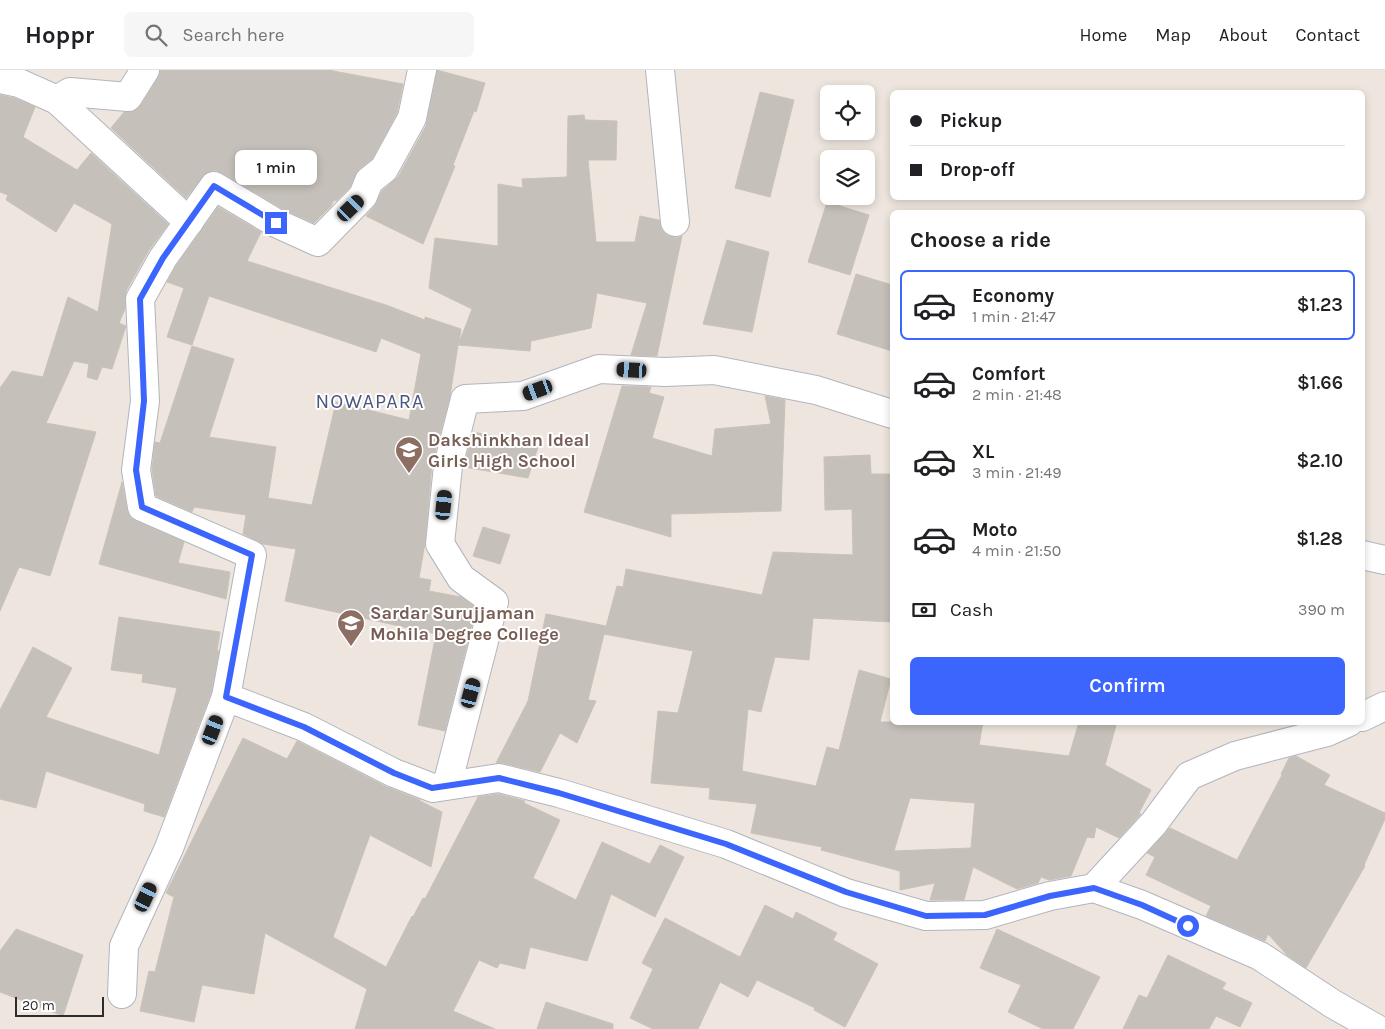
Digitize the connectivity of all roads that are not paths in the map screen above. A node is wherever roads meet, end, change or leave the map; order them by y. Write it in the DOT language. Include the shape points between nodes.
graph roads {
  1 [pos="145,70"];
  2 [pos="422,70"];
  3 [pos="660,70"];
  4 [pos="0,79"];
  5 [pos="57,100"];
  6 [pos="189,222"];
  7 [pos="675,222"];
  8 [pos="890,413"];
  9 [pos="1365,556"];
  10 [pos="1385,560"];
  11 [pos="226,697"];
  12 [pos="1385,706"];
  13 [pos="1365,715"];
  14 [pos="1342,725"];
  15 [pos="447,785"];
  16 [pos="1094,888"];
  17 [pos="122,994"];
  18 [pos="1368,1027"];
  1 -- 5 [label="street" via="128,97 70,92"];
  2 -- 6 [label="street" via="412,118 384,168 370,181 363,196 318,242 276,223 214,186"];
  3 -- 7 [label="street"];
  4 -- 5 [label="street" via="19,83"];
  5 -- 6 [label="street"];
  6 -- 11 [label="street" via="163,258 140,299 144,401 136,470 142,507 252,555"];
  8 -- 15 [label="street" via="816,390 714,370 599,369 523,396 465,399 448,466 440,544 462,578 494,602"];
  9 -- 10 [label="street"];
  11 -- 15 [label="street" via="304,727 394,773 432,788"];
  11 -- 17 [label="street" via="169,848 124,946"];
  12 -- 13 [label="street"];
  14 -- 16 [label="street" via="1235,756 1189,776 1154,823"];
  15 -- 16 [label="street" via="499,778 559,793 726,844 846,892 926,916 985,915 1050,896"];
  16 -- 18 [label="street" via="1260,956"];
}
